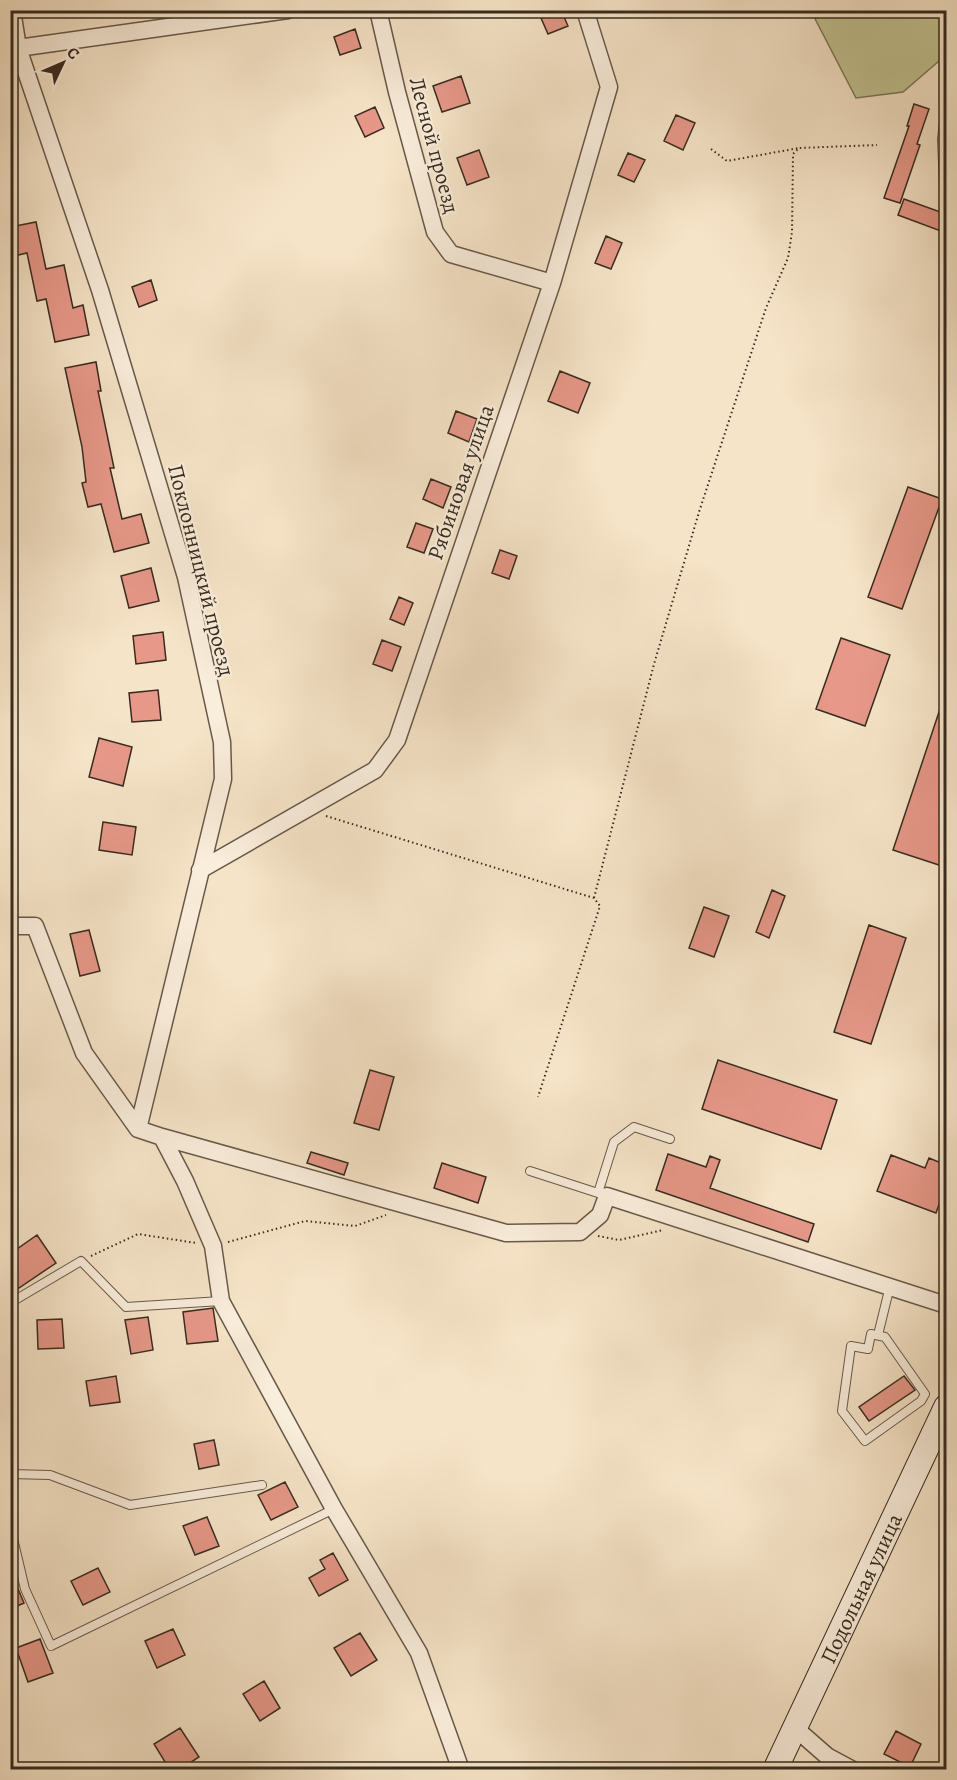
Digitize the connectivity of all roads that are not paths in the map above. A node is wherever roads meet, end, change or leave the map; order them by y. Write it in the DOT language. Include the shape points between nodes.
graph roads {
  1 [pos="12,10"];
  2 [pos="288,10"];
  3 [pos="378,10"];
  4 [pos="585,10"];
  5 [pos="181,18"];
  6 [pos="17,40"];
  7 [pos="946,104"];
  8 [pos="944,139"];
  9 [pos="946,188"];
  10 [pos="552,283"];
  11 [pos="200,870"];
  12 [pos="10,926"];
  13 [pos="138,1129"];
  14 [pos="162,1137"];
  15 [pos="670,1139"];
  16 [pos="530,1171"];
  17 [pos="603,1194"];
  18 [pos="890,1286"];
  19 [pos="221,1301"];
  20 [pos="10,1303"];
  21 [pos="946,1305"];
  22 [pos="878,1335"];
  23 [pos="935,1407"];
  24 [pos="10,1474"];
  25 [pos="262,1485"];
  26 [pos="334,1509"];
  27 [pos="10,1526"];
  28 [pos="795,1728"];
  29 [pos="461,1770"];
  30 [pos="775,1770"];
  31 [pos="853,1770"];
  1 -- 6 [label="street, Поклонницкий проезд"];
  2 -- 5 [label="street"];
  3 -- 10 [label="street, Лесной проезд" via="435,232 451,254"];
  4 -- 10 [label="street, Рябиновая улица" via="609,87"];
  5 -- 6 [label="street"];
  6 -- 11 [label="street, Поклонницкий проезд" via="100,290 186,577 222,742 223,779"];
  7 -- 8 [label="lane"];
  8 -- 9 [label="lane"];
  10 -- 11 [label="street, Рябиновая улица" via="397,740 375,770"];
  11 -- 13 [label="street, Поклонницкий проезд"];
  12 -- 13 [label="street" via="35,926 84,1053"];
  13 -- 14 [label="street"];
  14 -- 17 [label="street" via="506,1233 580,1232 600,1215"];
  14 -- 19 [label="street" via="213,1246"];
  15 -- 17 [label="lane" via="634,1127 620,1137 614,1142"];
  16 -- 17 [label="lane"];
  17 -- 18 [label="street"];
  18 -- 21 [label="street"];
  18 -- 22 [label="lane"];
  19 -- 20 [label="lane" via="126,1307 81,1260"];
  19 -- 26 [label="street"];
  22 -- 23 [label="lane" via="885,1337"];
  22 -- 23 [label="lane" via="871,1334 868,1349 851,1346 842,1411 865,1441"];
  23 -- 28 [label="street, Подольная улица"];
  24 -- 25 [label="lane" via="50,1475 130,1505"];
  26 -- 27 [label="lane" via="51,1646 25,1588"];
  26 -- 29 [label="street" via="419,1653"];
  28 -- 30 [label="street, Подольная улица"];
  28 -- 31 [label="street" via="827,1756"];
}
